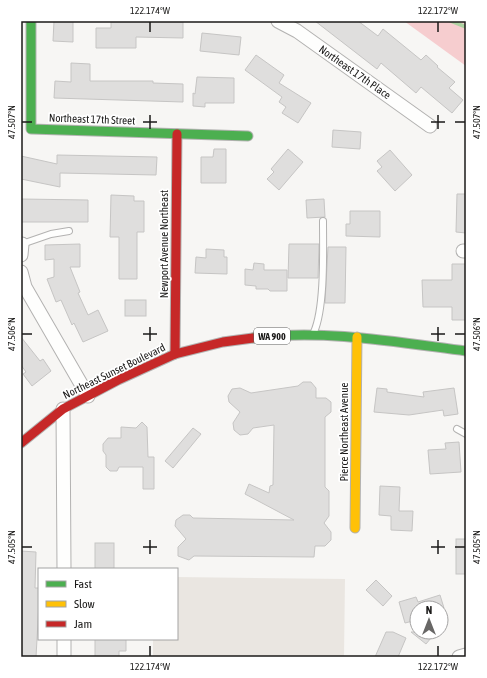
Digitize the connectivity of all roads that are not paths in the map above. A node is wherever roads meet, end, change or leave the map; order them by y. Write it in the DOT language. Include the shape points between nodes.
graph roads {
  1 [pos="31,21"];
  2 [pos="278,21"];
  3 [pos="430,126"];
  4 [pos="177,134"];
  5 [pos="248,136"];
  6 [pos="323,221"];
  7 [pos="69,231"];
  8 [pos="21,250"];
  9 [pos="21,272"];
  10 [pos="313,335"];
  11 [pos="357,337"];
  12 [pos="466,350"];
  13 [pos="175,354"];
  14 [pos="88,396"];
  15 [pos="63,409"];
  16 [pos="457,429"];
  17 [pos="466,434"];
  18 [pos="21,443"];
  19 [pos="355,528"];
  20 [pos="64,568"];
  21 [pos="64,640"];
  22 [pos="466,655"];
  23 [pos="64,657"];
  24 [pos="459,657"];
  1 -- 4 [label="street, Northeast 17th Street" via="31,129"];
  2 -- 3 [label="street, Northeast 17th Place" via="297,31"];
  4 -- 5 [label="street, Northeast 17th Street"];
  4 -- 13 [label="street, Newport Avenue Northeast"];
  6 -- 10 [label="lane" via="319,311"];
  7 -- 8 [label="lane" via="38,238"];
  9 -- 14 [label="street" via="25,287"];
  10 -- 11 [label="street, Northeast Sunset Boulevard / WA 900"];
  10 -- 13 [label="street, Northeast Sunset Boulevard / WA 900" via="268,336 223,342"];
  11 -- 12 [label="street, Northeast Sunset Boulevard / WA 900"];
  11 -- 19 [label="street, Pierce Northeast Avenue"];
  13 -- 14 [label="street, Northeast Sunset Boulevard / WA 900"];
  14 -- 15 [label="street, Northeast Sunset Boulevard / WA 900"];
  15 -- 18 [label="street, Northeast Sunset Boulevard / WA 900"];
  15 -- 20 [label="street"];
  16 -- 17 [label="lane"];
  21 -- 23 [label="street"];
  22 -- 24 [label="street"];
}
